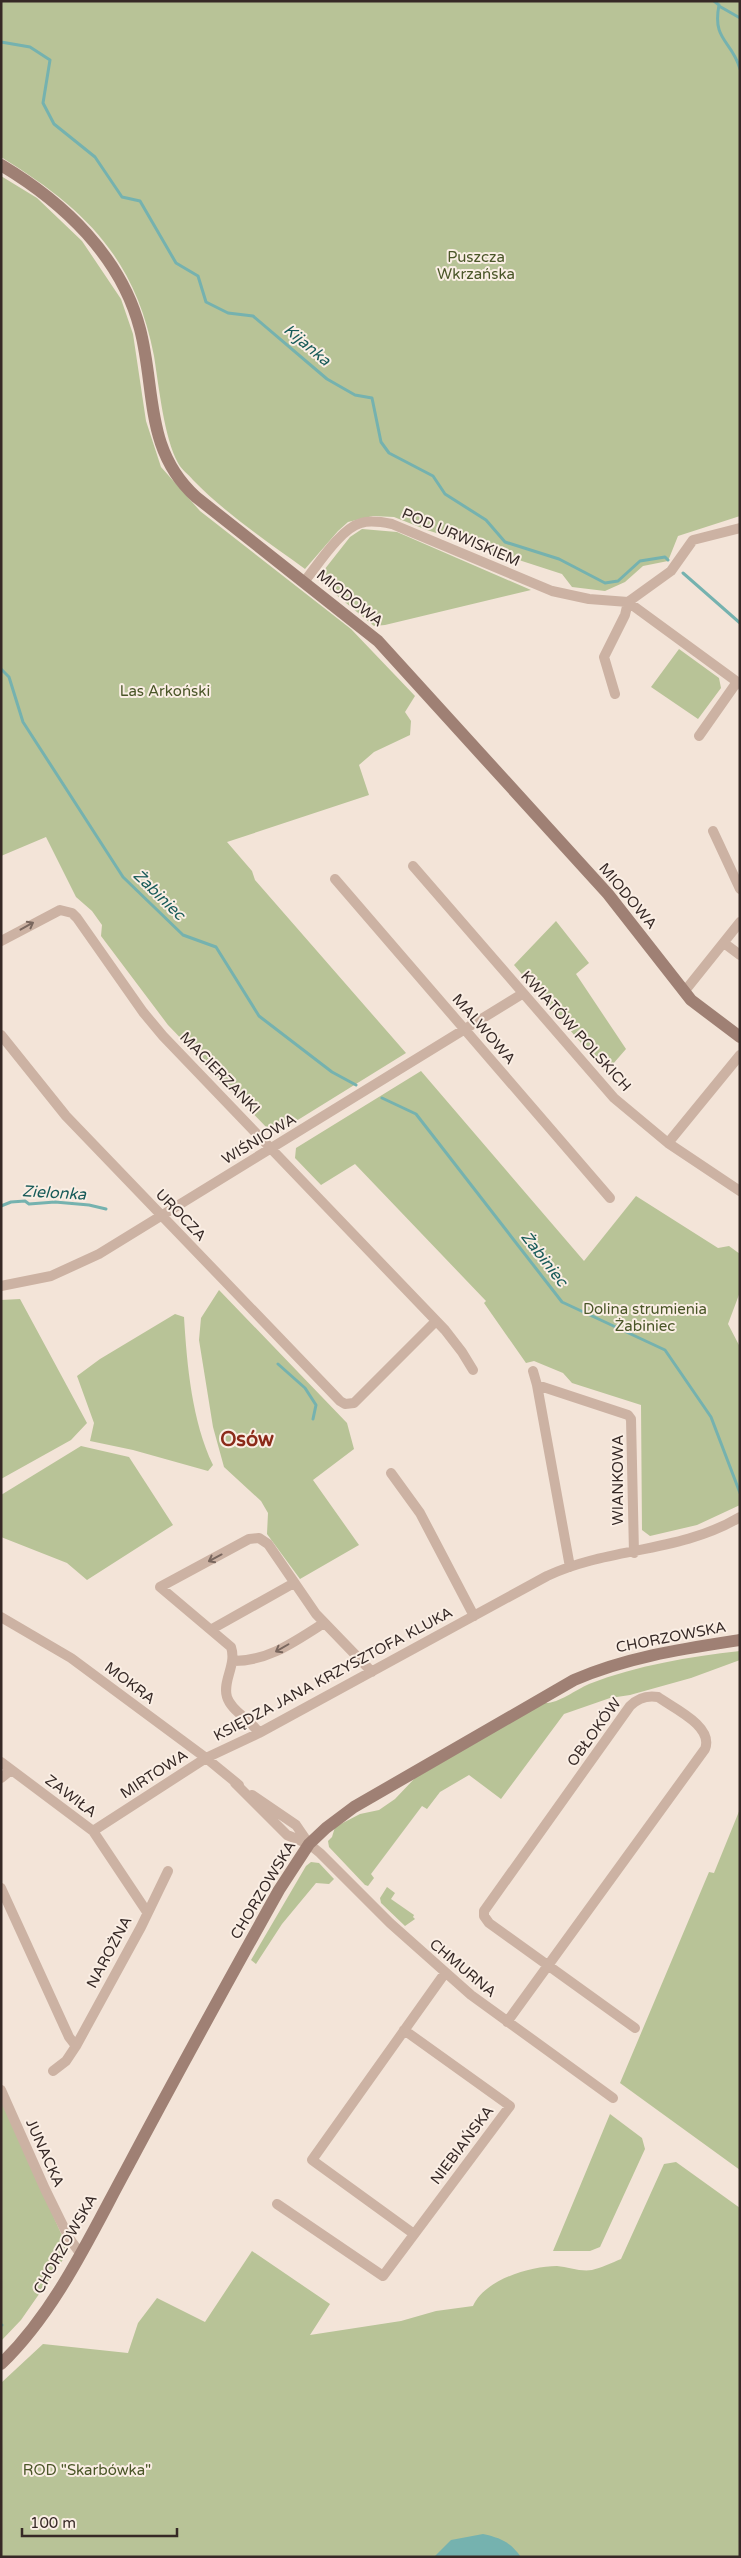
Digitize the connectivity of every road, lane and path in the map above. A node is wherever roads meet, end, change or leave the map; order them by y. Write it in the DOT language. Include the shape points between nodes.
graph roads {
  1 [pos="1,165"];
  2 [pos="740,528"];
  3 [pos="304,582"];
  4 [pos="628,602"];
  5 [pos="738,683"];
  6 [pos="614,694"];
  7 [pos="699,736"];
  8 [pos="713,831"];
  9 [pos="413,866"];
  10 [pos="335,880"];
  11 [pos="740,889"];
  12 [pos="740,922"];
  13 [pos="1,941"];
  14 [pos="724,943"];
  15 [pos="740,955"];
  16 [pos="684,992"];
  17 [pos="522,994"];
  18 [pos="465,1030"];
  19 [pos="1,1036"];
  20 [pos="740,1037"];
  21 [pos="740,1055"];
  22 [pos="668,1143"];
  23 [pos="273,1148"];
  24 [pos="740,1192"];
  25 [pos="610,1198"];
  26 [pos="162,1217"];
  27 [pos="1,1286"];
  28 [pos="436,1321"];
  29 [pos="473,1370"];
  30 [pos="533,1371"];
  31 [pos="537,1385"];
  32 [pos="391,1472"];
  33 [pos="740,1517"];
  34 [pos="634,1553"];
  35 [pos="570,1567"];
  36 [pos="294,1583"];
  37 [pos="474,1616"];
  38 [pos="1,1617"];
  39 [pos="324,1623"];
  40 [pos="212,1629"];
  41 [pos="740,1640"];
  42 [pos="234,1661"];
  43 [pos="372,1672"];
  44 [pos="259,1732"];
  45 [pos="206,1758"];
  46 [pos="1,1762"];
  47 [pos="11,1770"];
  48 [pos="1,1778"];
  49 [pos="93,1831"];
  50 [pos="309,1844"];
  51 [pos="168,1871"];
  52 [pos="1,1888"];
  53 [pos="147,1912"];
  54 [pos="549,1966"];
  55 [pos="445,1973"];
  56 [pos="507,2022"];
  57 [pos="634,2028"];
  58 [pos="404,2030"];
  59 [pos="76,2046"];
  60 [pos="52,2071"];
  61 [pos="1,2090"];
  62 [pos="613,2098"];
  63 [pos="277,2204"];
  64 [pos="414,2234"];
  65 [pos="80,2253"];
  66 [pos="1,2364"];
  1 -- 3 [label="street, MIODOWA" via="39,189 64,210 97,246 120,280 140,329 157,435 177,476 196,497"];
  2 -- 4 [label="street" via="693,540 671,571"];
  3 -- 4 [label="street, POD URWISKIEM" via="347,530 360,523 375,522 392,524 552,591 589,599"];
  3 -- 16 [label="street, MIODOWA" via="384,647 608,894"];
  4 -- 5 [label="street"];
  4 -- 6 [label="street" via="604,658"];
  5 -- 7 [label="street"];
  8 -- 11 [label="street"];
  9 -- 17 [label="street, KWIATÓW POLSKICH"];
  10 -- 18 [label="street, MALWOWA"];
  12 -- 14 [label="street"];
  13 -- 23 [label="street, MACIERZANKI, one-way" via="54,912 66,911 77,918 153,1024"];
  14 -- 15 [label="street"];
  14 -- 16 [label="street"];
  16 -- 20 [label="street, MIODOWA" via="698,1007"];
  17 -- 18 [label="street, WIŚNIOWA"];
  17 -- 22 [label="street, KWIATÓW POLSKICH" via="614,1098"];
  18 -- 23 [label="street, WIŚNIOWA"];
  18 -- 25 [label="street, MALWOWA"];
  19 -- 26 [label="street, UROCZA" via="55,1104"];
  21 -- 22 [label="street"];
  22 -- 24 [label="street, KWIATÓW POLSKICH"];
  23 -- 26 [label="street, WIŚNIOWA"];
  23 -- 28 [label="street, MACIERZANKI"];
  26 -- 27 [label="street, WIŚNIOWA" via="69,1270"];
  26 -- 28 [label="street, UROCZA" via="340,1401 349,1404 359,1398"];
  28 -- 29 [label="street, MACIERZANKI"];
  30 -- 31 [label="street"];
  31 -- 34 [label="street, WIANKOWA" via="628,1415 631,1419"];
  31 -- 35 [label="street"];
  32 -- 37 [label="street, KSIĘDZA JANA KRZYSZTOFA KLUKA" via="420,1512"];
  33 -- 34 [label="street, KSIĘDZA JANA KRZYSZTOFA KLUKA" via="693,1538"];
  34 -- 35 [label="street, KSIĘDZA JANA KRZYSZTOFA KLUKA"];
  35 -- 37 [label="street, KSIĘDZA JANA KRZYSZTOFA KLUKA" via="546,1576"];
  36 -- 39 [label="street"];
  36 -- 40 [label="street"];
  36 -- 40 [label="street, one-way" via="268,1544 259,1538 249,1540 160,1587"];
  37 -- 43 [label="street, KSIĘDZA JANA KRZYSZTOFA KLUKA"];
  38 -- 45 [label="street, MOKRA" via="60,1650"];
  39 -- 42 [label="street, one-way" via="266,1657"];
  39 -- 43 [label="street"];
  40 -- 42 [label="street" via="229,1643"];
  41 -- 50 [label="street, CHORZOWSKA" via="643,1656 574,1680 354,1807"];
  42 -- 44 [label="street" via="226,1690 228,1700"];
  43 -- 44 [label="street, KSIĘDZA JANA KRZYSZTOFA KLUKA"];
  44 -- 45 [label="street, KSIĘDZA JANA KRZYSZTOFA KLUKA"];
  45 -- 49 [label="street, MIRTOWA"];
  45 -- 50 [label="street, MOKRA" via="235,1783 296,1825"];
  46 -- 47 [label="street, ZAWIŁA"];
  47 -- 48 [label="street"];
  47 -- 49 [label="street, ZAWIŁA"];
  49 -- 53 [label="street, ZAWIŁA"];
  50 -- 55 [label="street, CHMURNA"];
  50 -- 65 [label="street, CHORZOWSKA" via="268,1909"];
  51 -- 53 [label="street, NAROŻNA"];
  52 -- 59 [label="street"];
  53 -- 59 [label="street, NAROŻNA"];
  54 -- 54 [label="street, OBŁOKÓW" via="705,1749 707,1742 703,1730 658,1697 644,1697 630,1706 485,1906 484,1916 489,1923"];
  54 -- 56 [label="street, OBŁOKÓW"];
  54 -- 57 [label="street, OBŁOKÓW"];
  55 -- 56 [label="street, CHMURNA"];
  55 -- 58 [label="street"];
  56 -- 62 [label="street, CHMURNA"];
  58 -- 64 [label="street" via="312,2160"];
  58 -- 64 [label="street, NIEBIAŃSKA" via="510,2106"];
  59 -- 60 [label="street, NAROŻNA" via="66,2061"];
  61 -- 65 [label="street, JUNACKA" via="45,2189"];
  63 -- 64 [label="street, NIEBIAŃSKA" via="383,2276"];
  65 -- 66 [label="street, CHORZOWSKA" via="38,2322"];
}
